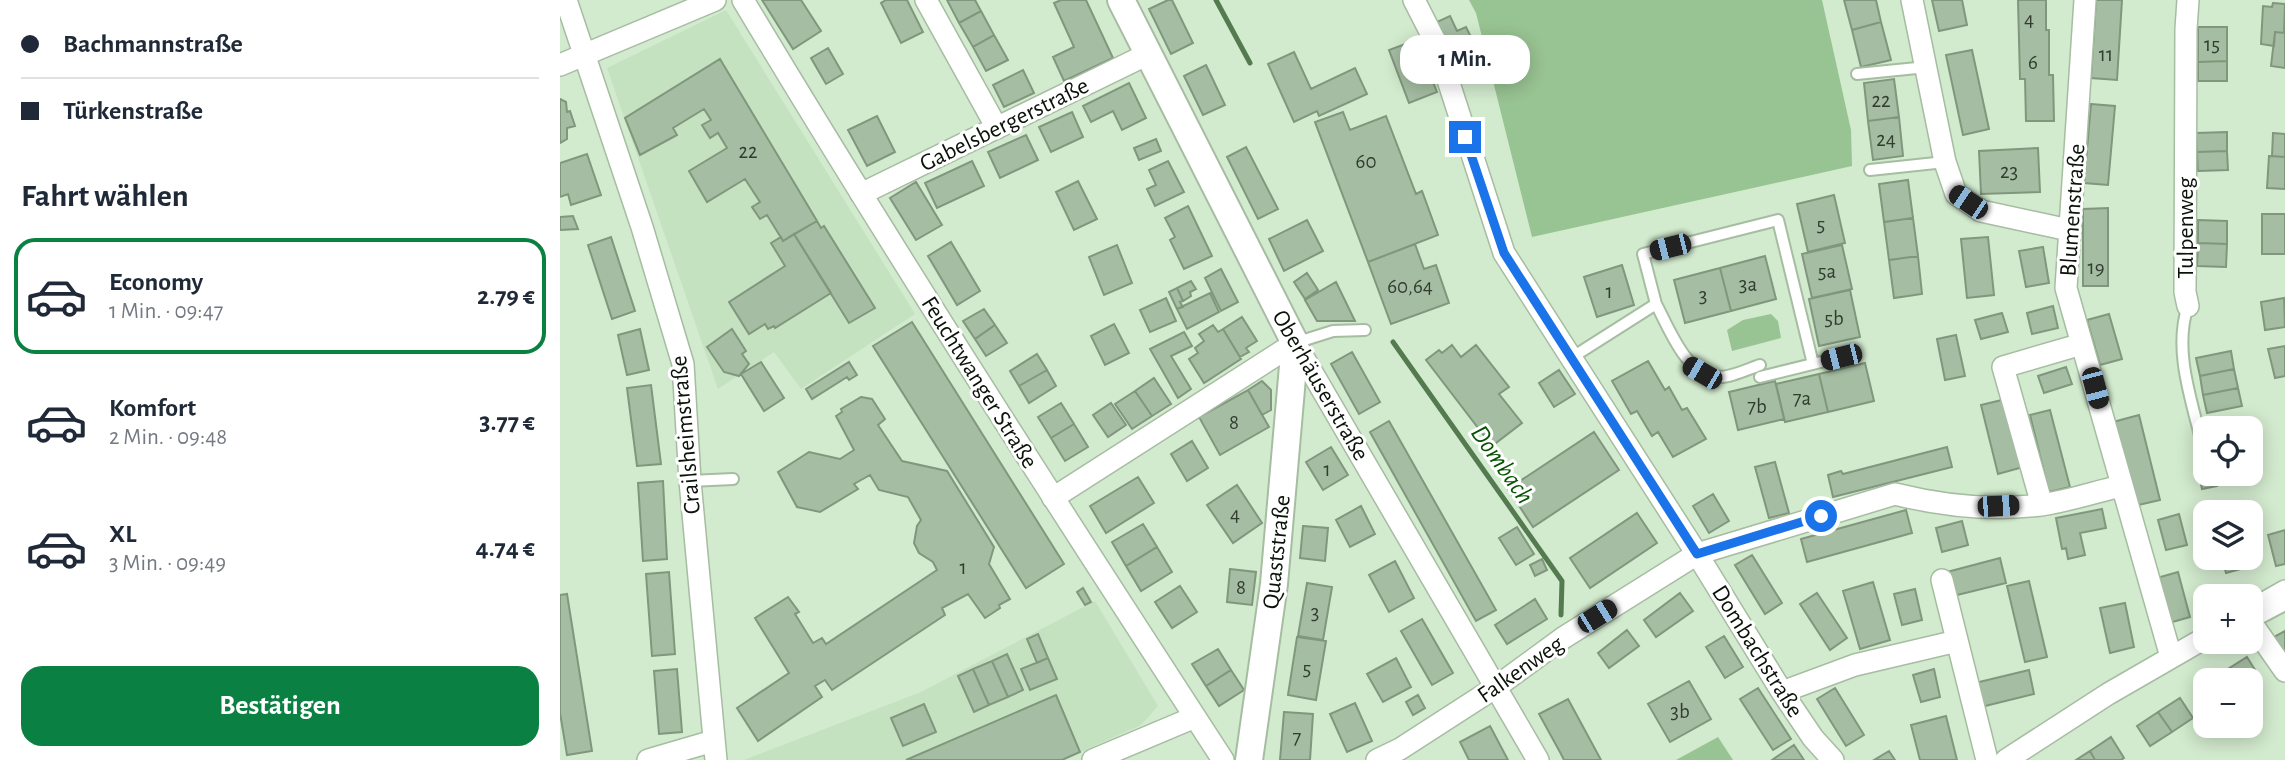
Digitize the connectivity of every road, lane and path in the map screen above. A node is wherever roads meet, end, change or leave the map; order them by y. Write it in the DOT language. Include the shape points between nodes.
graph roads {
  1 [pos="566,0"];
  2 [pos="715,0"];
  3 [pos="743,0"];
  4 [pos="926,0"];
  5 [pos="1121,0"];
  6 [pos="1414,0"];
  7 [pos="1913,0"];
  8 [pos="2085,0"];
  9 [pos="2188,0"];
  10 [pos="1148,54"];
  11 [pos="584,56"];
  12 [pos="560,65"];
  13 [pos="1927,67"];
  14 [pos="1857,74"];
  15 [pos="998,128"];
  16 [pos="1945,162"];
  17 [pos="1870,170"];
  18 [pos="861,194"];
  19 [pos="2069,230"];
  20 [pos="1656,304"];
  21 [pos="2188,306"];
  22 [pos="1365,330"];
  23 [pos="1295,343"];
  24 [pos="2082,344"];
  25 [pos="1841,357"];
  26 [pos="1572,358"];
  27 [pos="1813,364"];
  28 [pos="2196,416"];
  29 [pos="733,479"];
  30 [pos="690,481"];
  31 [pos="2121,486"];
  32 [pos="1053,498"];
  33 [pos="2042,505"];
  34 [pos="1697,554"];
  35 [pos="1942,580"];
  36 [pos="2285,591"];
  37 [pos="2263,604"];
  38 [pos="2285,605"];
  39 [pos="2263,616"];
  40 [pos="2263,639"];
  41 [pos="1957,641"];
  42 [pos="2193,645"];
  43 [pos="2171,657"];
  44 [pos="2285,671"];
  45 [pos="1496,687"];
  46 [pos="1782,692"];
  47 [pos="1195,717"];
  48 [pos="715,751"];
  49 [pos="648,760"];
  50 [pos="1093,760"];
  51 [pos="1223,760"];
  52 [pos="1249,760"];
  53 [pos="1377,760"];
  54 [pos="1538,760"];
  55 [pos="1833,760"];
  56 [pos="1987,760"];
  57 [pos="2006,760"];
  1 -- 11 [label="street, Crailsheimstraße"];
  2 -- 11 [label="street"];
  3 -- 18 [label="street, Feuchtwanger Straße"];
  4 -- 15 [label="street"];
  5 -- 10 [label="street, Oberhäuserstraße"];
  6 -- 26 [label="street, Dombachstraße" via="1436,43 1504,253"];
  7 -- 13 [label="street"];
  8 -- 19 [label="street, Blumenstraße"];
  9 -- 21 [label="street, Tulpenweg"];
  10 -- 15 [label="street, Gabelsbergerstraße"];
  10 -- 23 [label="street, Oberhäuserstraße"];
  11 -- 12 [label="street"];
  11 -- 30 [label="street, Crailsheimstraße" via="683,364"];
  13 -- 14 [label="lane"];
  13 -- 16 [label="street"];
  15 -- 18 [label="street, Gabelsbergerstraße"];
  16 -- 17 [label="lane"];
  16 -- 19 [label="street" via="1956,194 1981,211"];
  18 -- 32 [label="street, Feuchtwanger Straße"];
  19 -- 24 [label="street, Blumenstraße" via="2066,288"];
  20 -- 26 [label="lane"];
  20 -- 27 [label="lane" via="1690,366 1702,373 1718,377"];
  20 -- 27 [label="lane" via="1643,254 1778,220"];
  21 -- 28 [label="lane, Tulpenweg" via="2181,335"];
  22 -- 23 [label="lane" via="1333,331"];
  23 -- 32 [label="street"];
  23 -- 45 [label="street, Oberhäuserstraße"];
  23 -- 52 [label="street, Quaststraße" via="1274,584"];
  24 -- 31 [label="street, Blumenstraße"];
  24 -- 33 [label="street" via="2003,367"];
  25 -- 27 [label="lane"];
  26 -- 34 [label="street, Dombachstraße"];
  29 -- 30 [label="lane"];
  30 -- 48 [label="street, Crailsheimstraße"];
  31 -- 33 [label="street, Falkenweg"];
  31 -- 43 [label="street, Blumenstraße"];
  32 -- 47 [label="street, Feuchtwanger Straße"];
  33 -- 34 [label="street, Falkenweg" via="1976,507 1895,494"];
  34 -- 45 [label="street, Falkenweg" via="1574,631"];
  34 -- 46 [label="street, Dombachstraße"];
  35 -- 41 [label="street"];
  36 -- 37 [label="street"];
  38 -- 39 [label="lane"];
  40 -- 44 [label="street"];
  41 -- 46 [label="street" via="1855,665"];
  41 -- 56 [label="street"];
  42 -- 43 [label="street"];
  43 -- 57 [label="street"];
  45 -- 53 [label="street, Falkenweg"];
  45 -- 54 [label="street, Oberhäuserstraße"];
  46 -- 55 [label="street, Dombachstraße"];
  47 -- 50 [label="street"];
  47 -- 51 [label="street, Feuchtwanger Straße"];
  48 -- 49 [label="street"];
}
